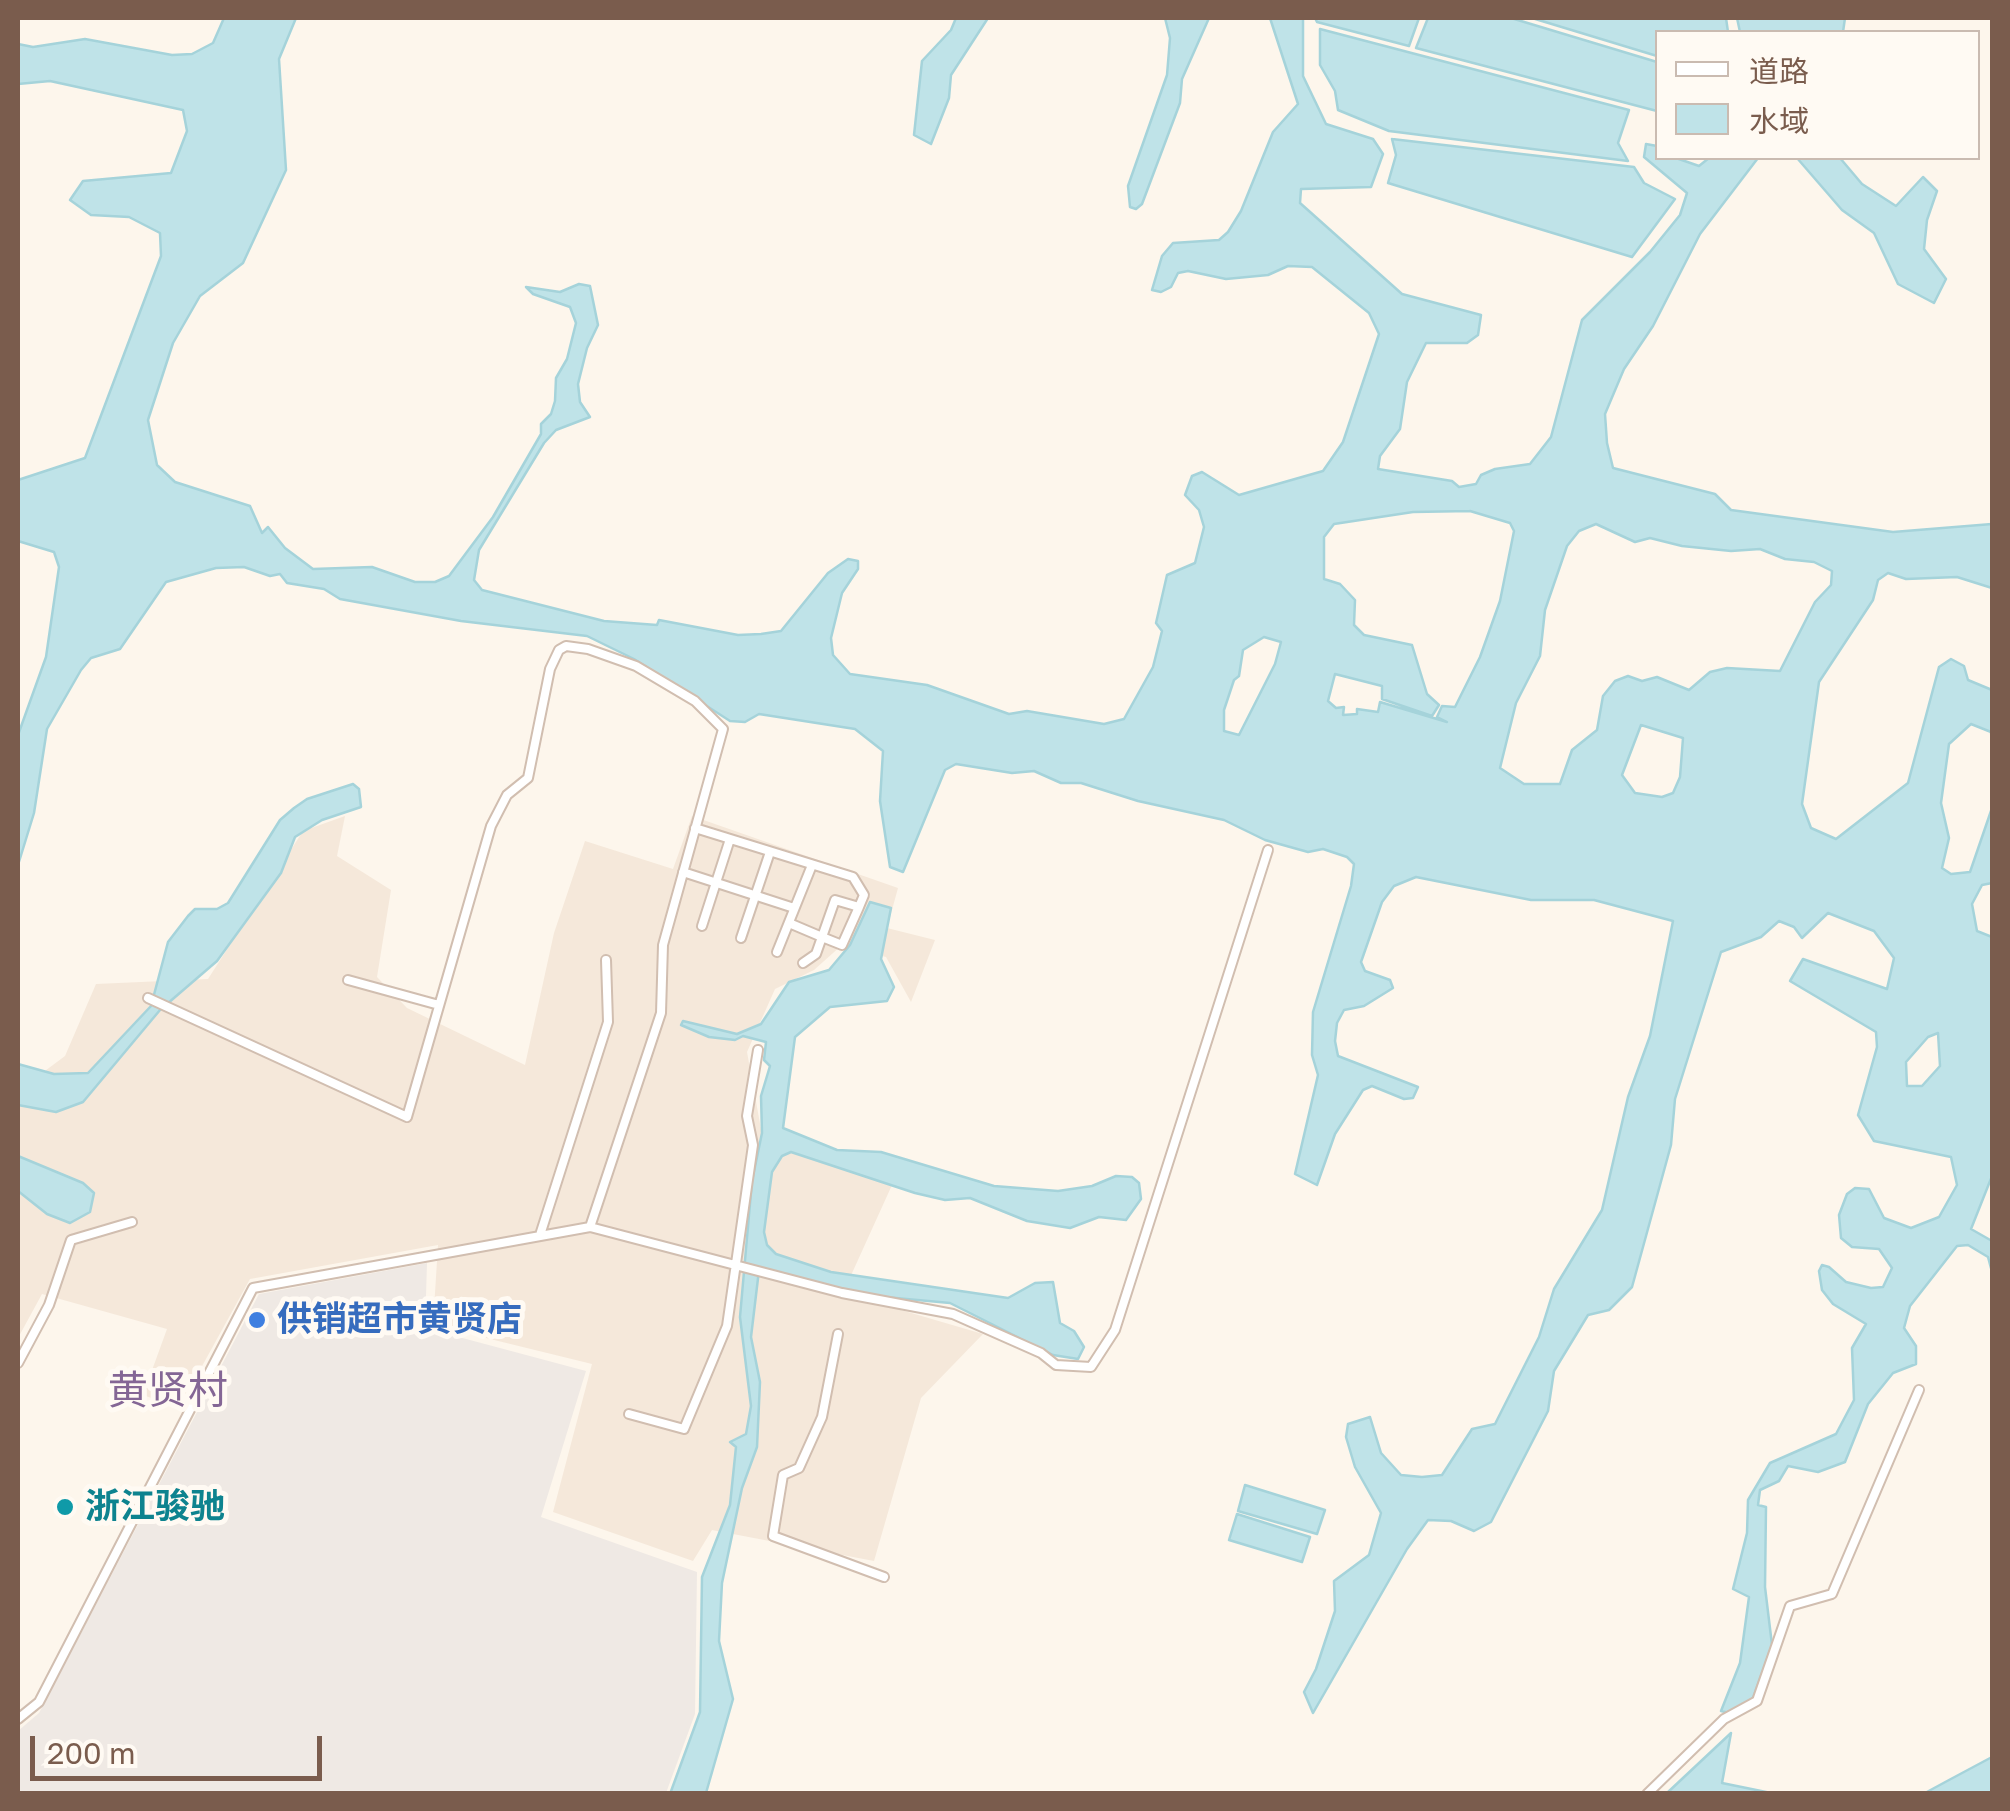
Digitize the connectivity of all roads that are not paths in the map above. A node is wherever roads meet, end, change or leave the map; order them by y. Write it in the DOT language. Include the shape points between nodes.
graph roads {
  1 [pos="696,828"];
  2 [pos="730,839"];
  3 [pos="1268,850"];
  4 [pos="770,852"];
  5 [pos="812,864"];
  6 [pos="683,872"];
  7 [pos="716,882"];
  8 [pos="756,894"];
  9 [pos="859,907"];
  10 [pos="794,908"];
  11 [pos="788,923"];
  12 [pos="702,926"];
  13 [pos="822,937"];
  14 [pos="741,938"];
  15 [pos="778,952"];
  16 [pos="606,960"];
  17 [pos="802,963"];
  18 [pos="348,980"];
  19 [pos="150,999"];
  20 [pos="440,1005"];
  21 [pos="758,1050"];
  22 [pos="132,1222"];
  23 [pos="590,1227"];
  24 [pos="540,1236"];
  25 [pos="740,1267"];
  26 [pos="838,1334"];
  27 [pos="18,1363"];
  28 [pos="1919,1390"];
  29 [pos="629,1414"];
  30 [pos="884,1577"];
  31 [pos="18,1719"];
  32 [pos="1647,1794"];
  1 -- 2 [label="street"];
  1 -- 6 [label="street"];
  1 -- 20 [label="street" via="723,729 695,701 636,666 588,649 562,648 550,670 528,778 506,795 491,826"];
  2 -- 4 [label="street"];
  2 -- 7 [label="street"];
  3 -- 25 [label="street" via="1115,1330 1090,1367 1056,1366 1024,1344 953,1314"];
  4 -- 5 [label="street"];
  4 -- 8 [label="street"];
  5 -- 9 [label="street" via="853,877 864,895"];
  5 -- 10 [label="street"];
  6 -- 7 [label="street"];
  6 -- 23 [label="street" via="662,945 661,1013"];
  7 -- 8 [label="street"];
  7 -- 12 [label="street"];
  8 -- 10 [label="street"];
  8 -- 14 [label="street"];
  9 -- 13 [label="street" via="842,945"];
  9 -- 13 [label="street" via="835,900"];
  10 -- 11 [label="street"];
  11 -- 13 [label="street"];
  11 -- 15 [label="street"];
  13 -- 17 [label="street" via="816,954"];
  16 -- 24 [label="street" via="608,1022"];
  18 -- 20 [label="street"];
  19 -- 20 [label="street" via="407,1117"];
  21 -- 25 [label="street" via="747,1116 753,1145"];
  22 -- 27 [label="street" via="71,1240"];
  23 -- 24 [label="street"];
  23 -- 25 [label="street"];
  24 -- 31 [label="street" via="253,1288 39,1702"];
  25 -- 29 [label="street" via="727,1326 684,1429"];
  26 -- 30 [label="street" via="822,1418 799,1468 783,1475 773,1536"];
  28 -- 32 [label="street" via="1832,1594 1790,1606 1757,1700 1724,1719"];
}
